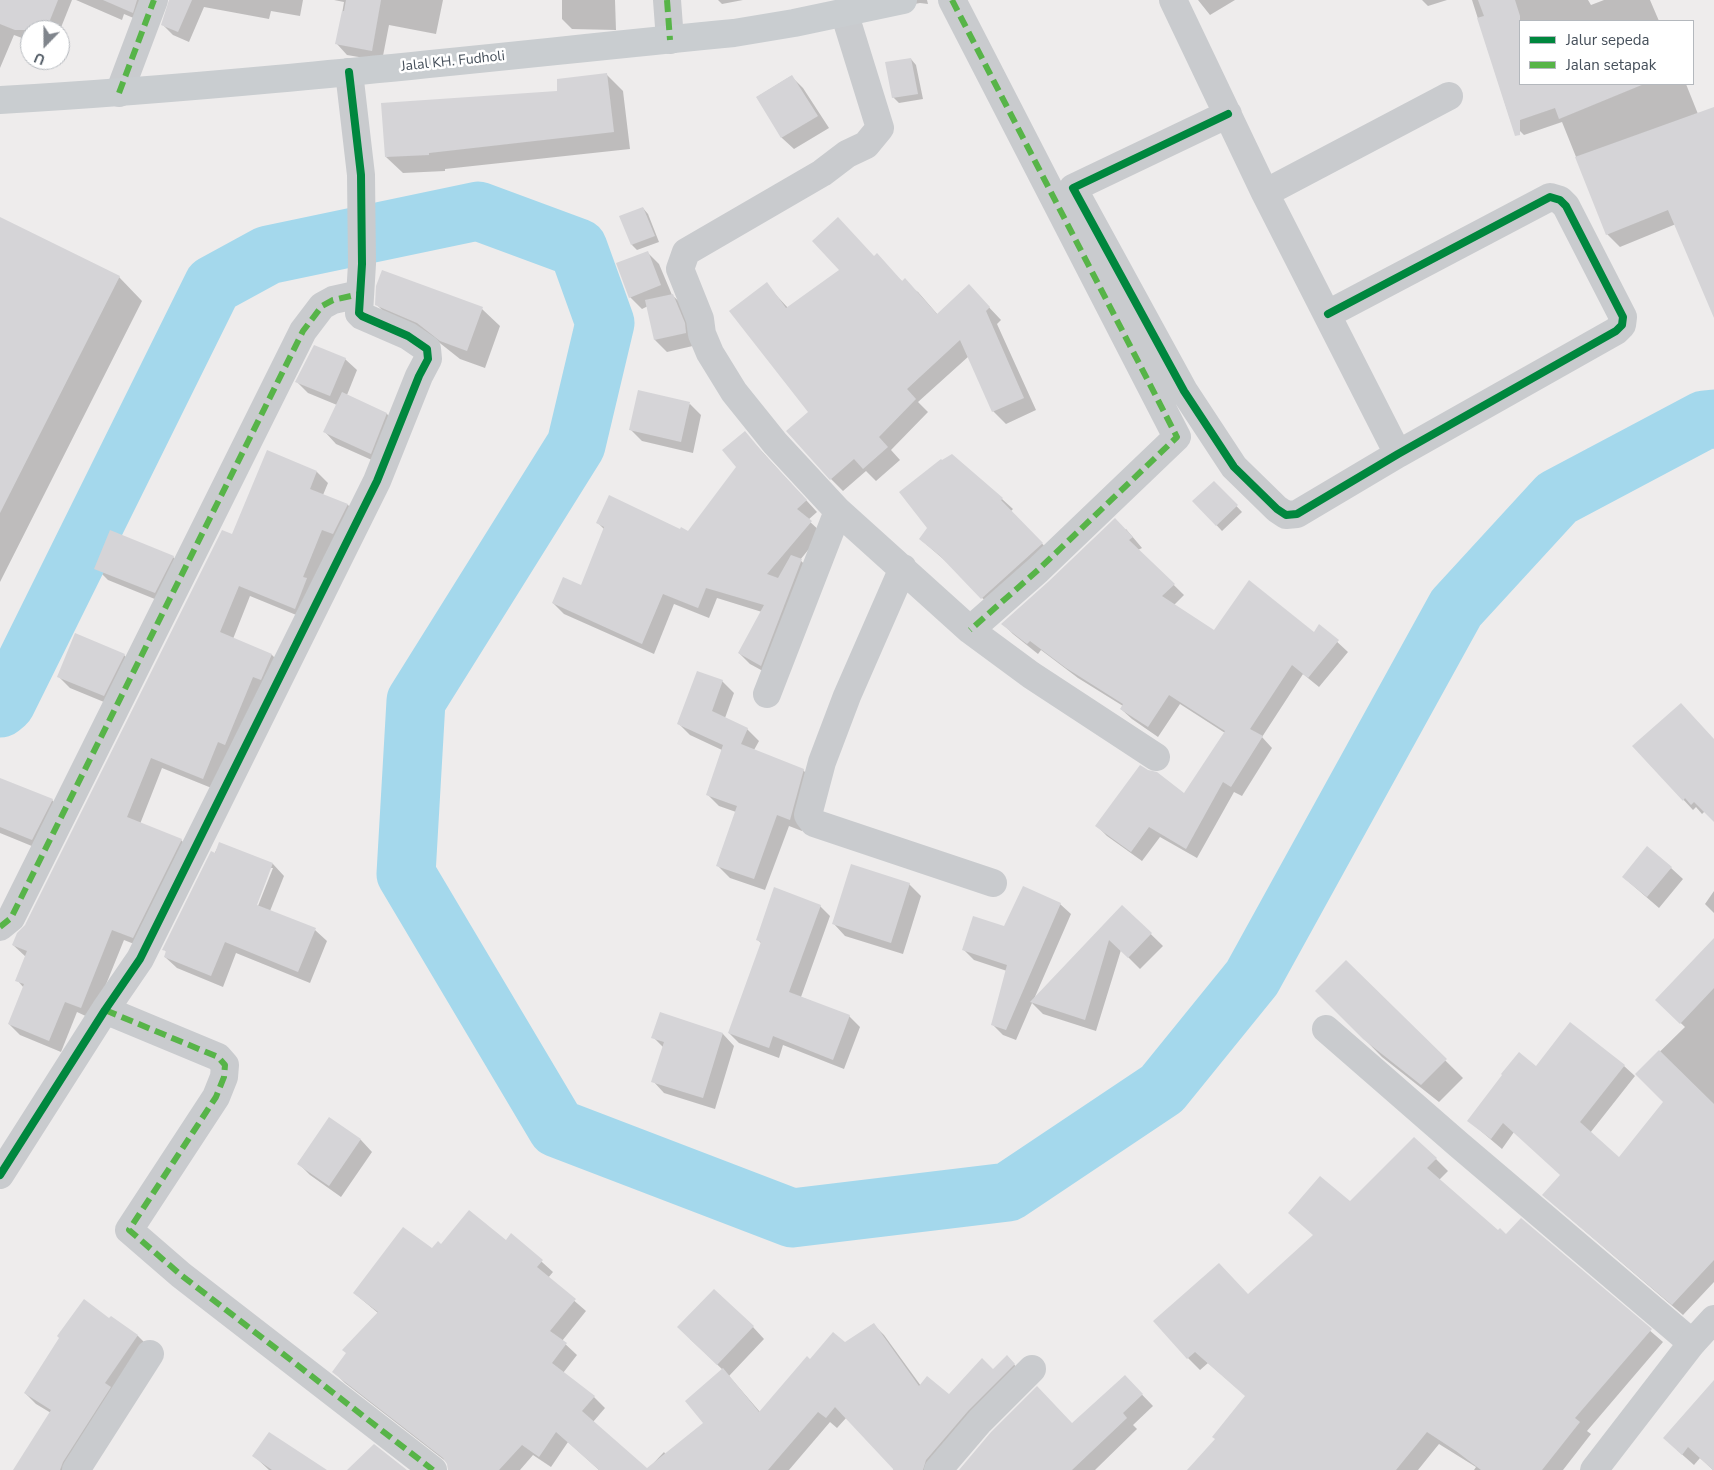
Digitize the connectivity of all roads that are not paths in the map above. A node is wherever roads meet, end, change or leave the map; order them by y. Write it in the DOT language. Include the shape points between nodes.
graph roads {
  1 [pos="154,0"];
  2 [pos="667,0"];
  3 [pos="903,0"];
  4 [pos="952,0"];
  5 [pos="1173,0"];
  6 [pos="844,12"];
  7 [pos="670,40"];
  8 [pos="349,72"];
  9 [pos="119,93"];
  10 [pos="1450,96"];
  11 [pos="0,100"];
  12 [pos="1228,114"];
  13 [pos="1265,193"];
  14 [pos="360,294"];
  15 [pos="1328,314"];
  16 [pos="1398,454"];
  17 [pos="838,511"];
  18 [pos="903,568"];
  19 [pos="970,630"];
  20 [pos="767,694"];
  21 [pos="1156,756"];
  22 [pos="993,883"];
  23 [pos="0,927"];
  24 [pos="105,1010"];
  25 [pos="1326,1029"];
  26 [pos="0,1175"];
  27 [pos="1714,1319"];
  28 [pos="1692,1342"];
  29 [pos="150,1354"];
  30 [pos="1032,1369"];
  31 [pos="76,1470"];
  32 [pos="433,1470"];
  33 [pos="938,1470"];
  34 [pos="1594,1470"];
  1 -- 9 [label="street"];
  2 -- 7 [label="street"];
  3 -- 6 [label="main road, Jalal KH. Fudholi"];
  4 -- 19 [label="street" via="1177,437"];
  5 -- 12 [label="street"];
  6 -- 7 [label="main road, Jalal KH. Fudholi" via="734,33"];
  6 -- 17 [label="street" via="880,128 866,145 686,252 680,269 710,353 734,392 775,443"];
  7 -- 8 [label="main road, Jalal KH. Fudholi"];
  8 -- 9 [label="main road, Jalal KH. Fudholi"];
  8 -- 14 [label="street" via="361,175"];
  9 -- 11 [label="main road, Jalal KH. Fudholi"];
  10 -- 13 [label="street"];
  12 -- 13 [label="street"];
  12 -- 16 [label="street" via="1073,188 1184,392 1234,468 1277,509 1286,515 1297,514"];
  13 -- 15 [label="street"];
  14 -- 23 [label="street" via="332,300 322,306 303,331 11,918"];
  14 -- 24 [label="street" via="362,316 408,336 426,349 428,359 377,481 140,959"];
  15 -- 16 [label="street"];
  15 -- 16 [label="street" via="1550,197 1566,206 1623,316 1622,325 1616,332"];
  17 -- 18 [label="street"];
  17 -- 20 [label="street"];
  18 -- 19 [label="street"];
  18 -- 22 [label="street" via="847,696 822,762 808,815 814,823"];
  19 -- 21 [label="street" via="1031,675"];
  24 -- 26 [label="street"];
  24 -- 32 [label="street" via="218,1057 225,1065 216,1097 129,1230"];
  25 -- 28 [label="street"];
  27 -- 28 [label="street"];
  28 -- 34 [label="street"];
  29 -- 31 [label="street"];
  30 -- 33 [label="street" via="980,1421"];
}
